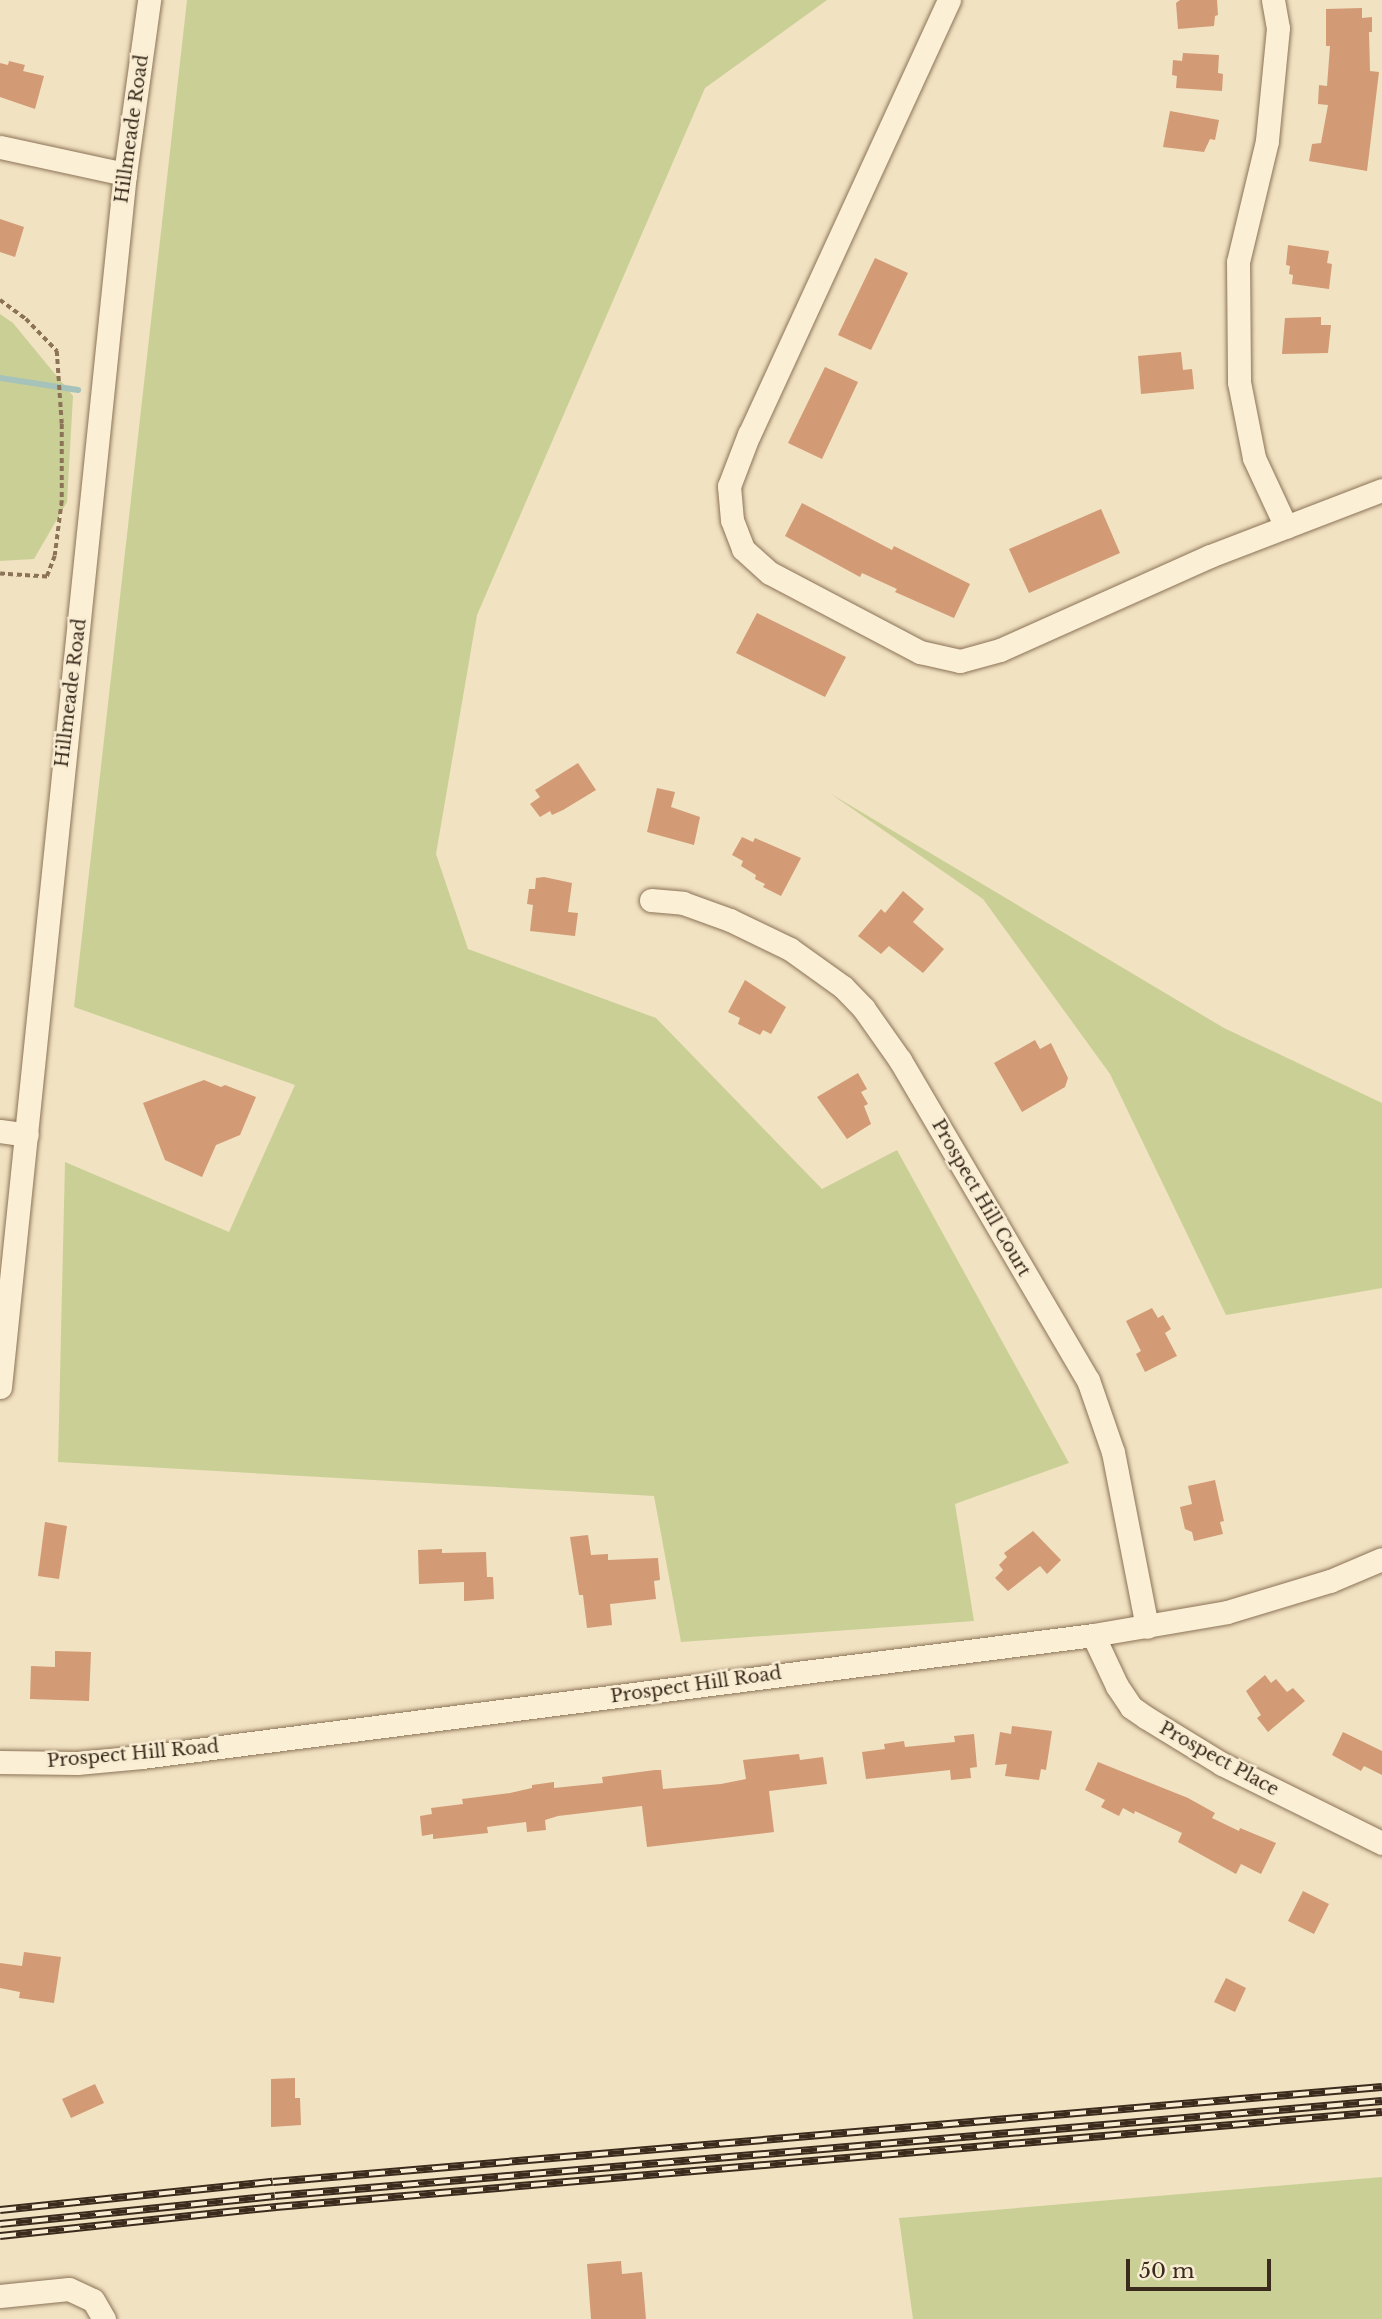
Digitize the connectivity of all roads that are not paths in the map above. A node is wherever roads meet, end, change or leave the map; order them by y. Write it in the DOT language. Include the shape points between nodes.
graph roads {
  1 [pos="149,0"];
  2 [pos="948,0"];
  3 [pos="1273,0"];
  4 [pos="0,147"];
  5 [pos="125,174"];
  6 [pos="1382,490"];
  7 [pos="1286,527"];
  8 [pos="651,900"];
  9 [pos="0,1131"];
  10 [pos="27,1135"];
  11 [pos="0,1387"];
  12 [pos="1382,1559"];
  13 [pos="1147,1627"];
  14 [pos="1093,1635"];
  15 [pos="0,1762"];
  16 [pos="1382,1843"];
  17 [pos="0,2296"];
  18 [pos="104,2319"];
  1 -- 5 [label="street, Hillmeade Road"];
  2 -- 7 [label="street" via="729,486 732,520 744,550 770,573 920,652 960,661 1000,650"];
  3 -- 7 [label="street" via="1278,28 1267,141 1238,262 1239,382 1254,458"];
  4 -- 5 [label="street"];
  5 -- 10 [label="street, Hillmeade Road"];
  6 -- 7 [label="street"];
  8 -- 13 [label="street, Prospect Hill Court" via="684,903 790,949 843,987 900,1060 1087,1380 1112,1452"];
  9 -- 10 [label="street"];
  10 -- 11 [label="street, Hillmeade Road"];
  12 -- 13 [label="street, Prospect Hill Road" via="1330,1581 1227,1612"];
  13 -- 14 [label="street, Prospect Hill Road"];
  14 -- 15 [label="street, Prospect Hill Road" via="142,1757 77,1763"];
  14 -- 16 [label="street, Prospect Place" via="1131,1707 1222,1764"];
  17 -- 18 [label="street" via="69,2289 93,2300"];
}
